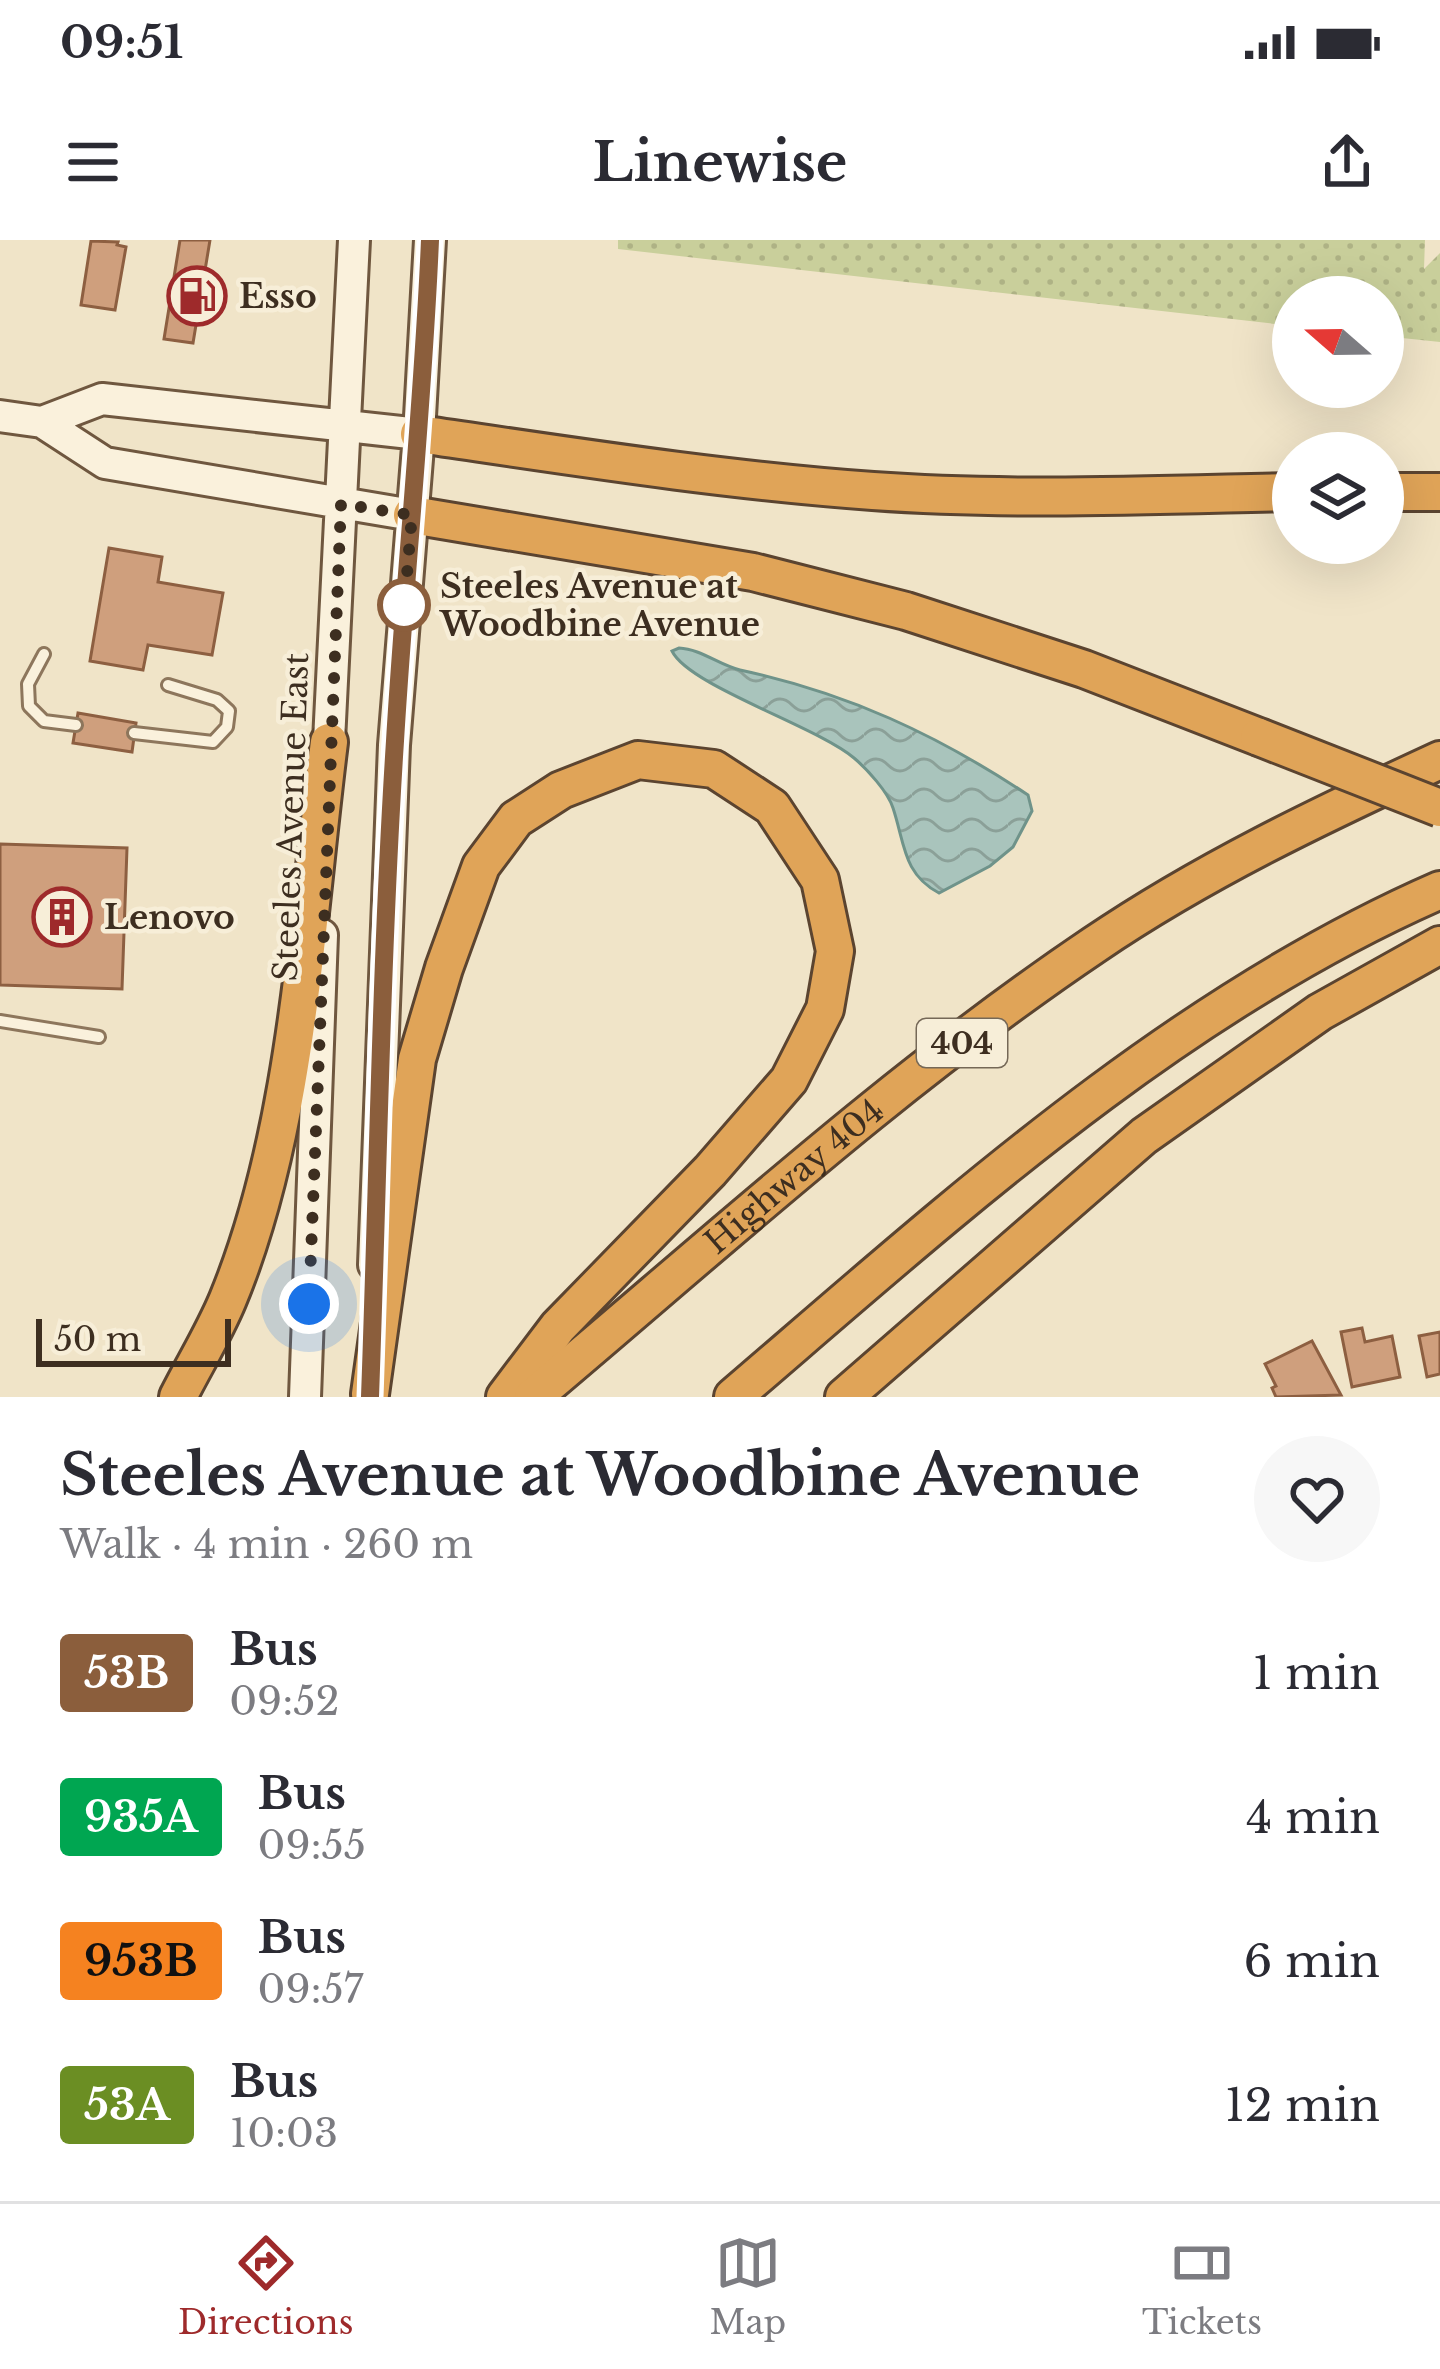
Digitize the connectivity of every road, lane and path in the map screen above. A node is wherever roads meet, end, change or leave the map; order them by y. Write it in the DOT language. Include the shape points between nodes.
graph roads {
  1 [pos="354,240"];
  2 [pos="430,240"];
  3 [pos="0,416"];
  4 [pos="42,422"];
  5 [pos="345,427"];
  6 [pos="419,434"];
  7 [pos="1272,492"];
  8 [pos="1404,492"];
  9 [pos="1440,492"];
  10 [pos="341,504"];
  11 [pos="412,515"];
  12 [pos="44,654"];
  13 [pos="168,686"];
  14 [pos="76,725"];
  15 [pos="134,733"];
  16 [pos="329,742"];
  17 [pos="1440,760"];
  18 [pos="1440,808"];
  19 [pos="1440,890"];
  20 [pos="1440,945"];
  21 [pos="0,1021"];
  22 [pos="99,1037"];
  23 [pos="370,1396"];
  24 [pos="178,1397"];
  25 [pos="305,1397"];
  26 [pos="505,1397"];
  27 [pos="532,1397"];
  28 [pos="734,1397"];
  29 [pos="844,1397"];
  1 -- 5 [label="main road, Steeles Avenue East"];
  2 -- 6 [label="main road"];
  3 -- 4 [label="main road"];
  4 -- 5 [label="main road" via="102,399"];
  4 -- 10 [label="main road" via="105,463"];
  5 -- 6 [label="main road"];
  5 -- 10 [label="main road, Steeles Avenue East"];
  6 -- 7 [label="highway" via="873,491"];
  6 -- 11 [label="main road"];
  8 -- 9 [label="highway"];
  10 -- 11 [label="main road"];
  10 -- 16 [label="main road, Steeles Avenue East"];
  11 -- 18 [label="highway, bridge" via="753,572 906,610"];
  11 -- 23 [label="main road" via="389,863"];
  12 -- 14 [label="lane" via="28,684 28,706 44,721"];
  13 -- 15 [label="lane" via="217,700 229,711 227,727 213,742"];
  16 -- 24 [label="highway" via="285,1098 268,1172 227,1300"];
  16 -- 25 [label="main road, Steeles Avenue East"];
  17 -- 27 [label="highway, Highway 404 / 404" via="1280,833 1095,944 900,1088"];
  19 -- 28 [label="highway" via="1214,1015 1050,1129"];
  20 -- 29 [label="highway" via="1320,1012 1144,1136"];
  21 -- 22 [label="lane"];
  23 -- 26 [label="highway" via="417,1059 481,866 516,819 561,790 638,760 714,769 772,807 820,880 835,951 826,1009 789,1080 559,1327"];
}
